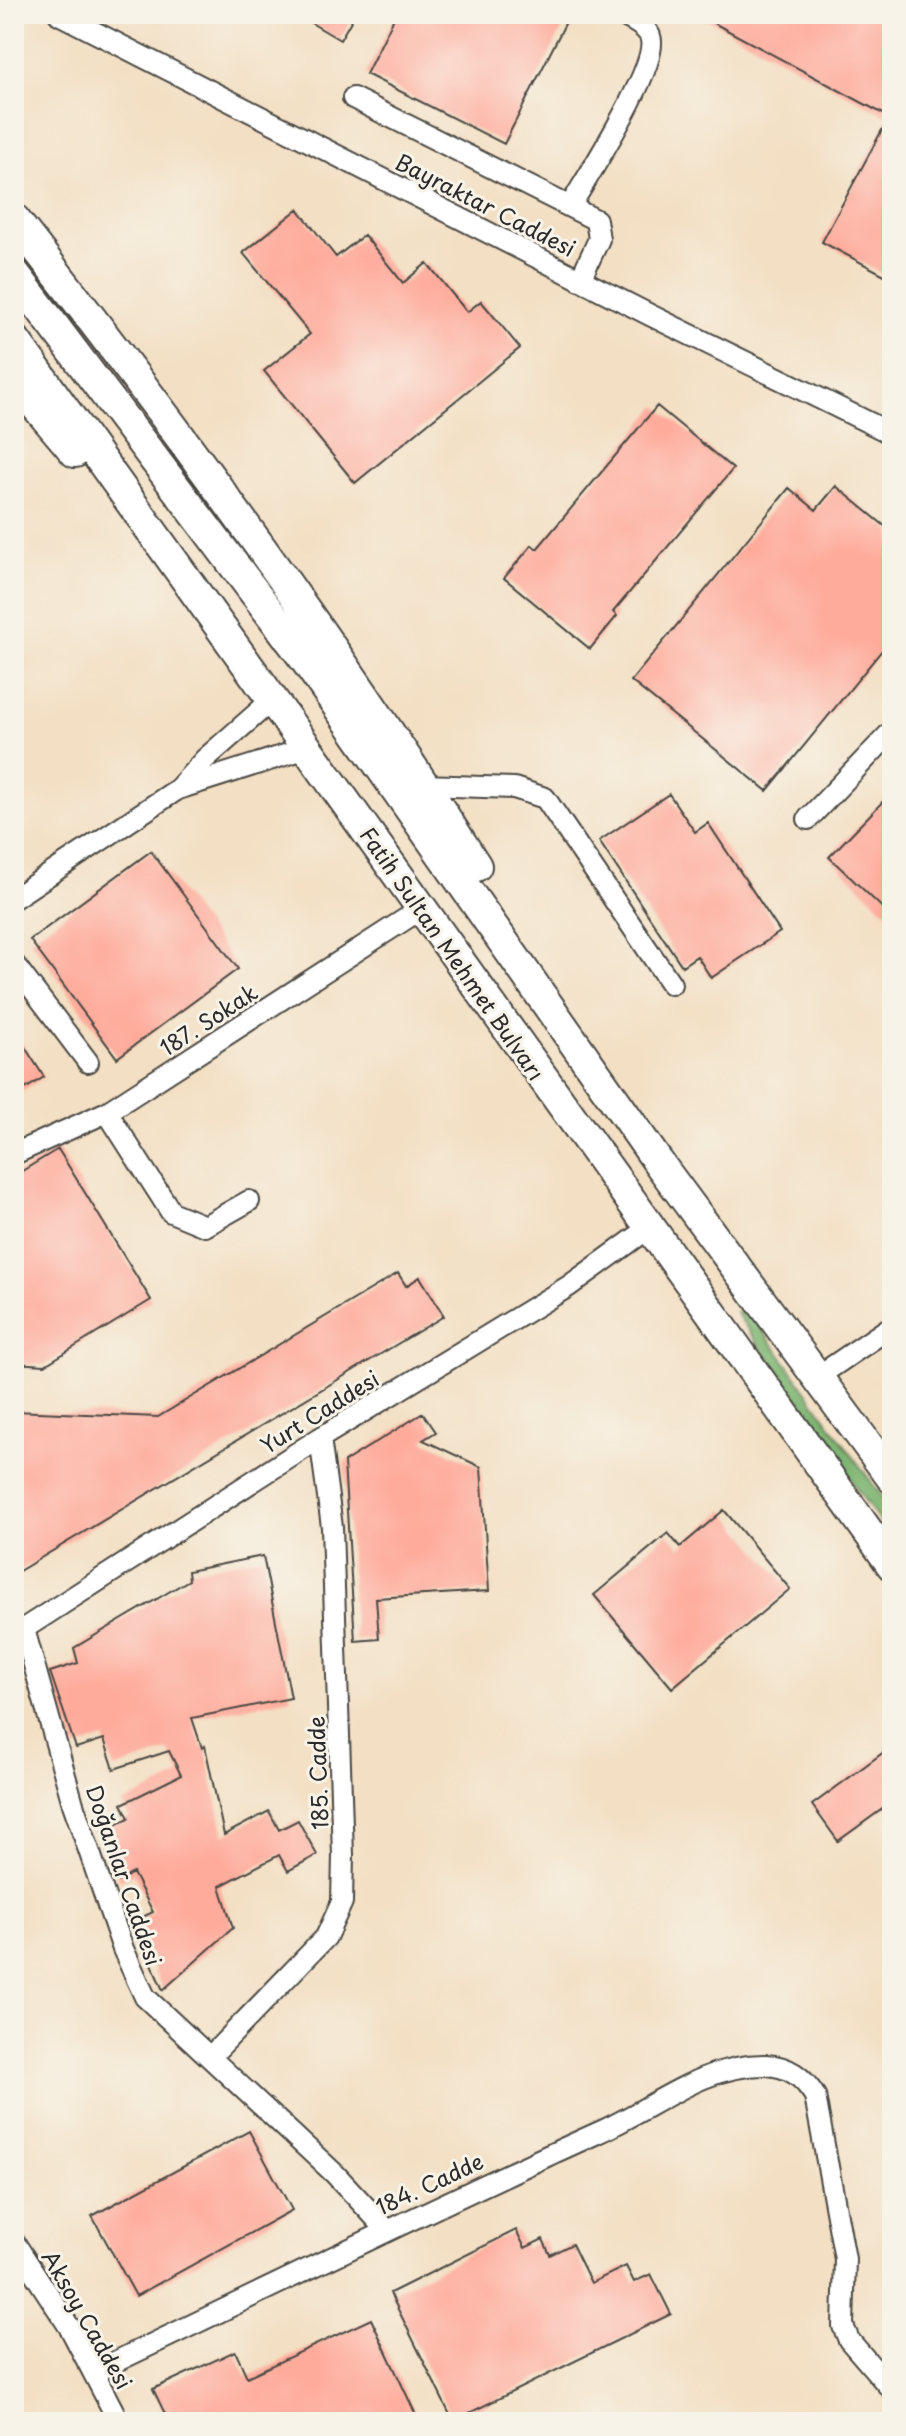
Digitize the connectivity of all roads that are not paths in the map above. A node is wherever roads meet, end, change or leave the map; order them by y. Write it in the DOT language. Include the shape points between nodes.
graph roads {
  1 [pos="59,14"];
  2 [pos="620,14"];
  3 [pos="353,98"];
  4 [pos="571,205"];
  5 [pos="14,219"];
  6 [pos="14,273"];
  7 [pos="580,280"];
  8 [pos="14,339"];
  9 [pos="14,380"];
  10 [pos="892,434"];
  11 [pos="223,628"];
  12 [pos="272,700"];
  13 [pos="892,731"];
  14 [pos="307,748"];
  15 [pos="423,785"];
  16 [pos="178,789"];
  17 [pos="808,819"];
  18 [pos="14,898"];
  19 [pos="421,909"];
  20 [pos="517,960"];
  21 [pos="14,964"];
  22 [pos="671,984"];
  23 [pos="88,1062"];
  24 [pos="107,1112"];
  25 [pos="14,1154"];
  26 [pos="249,1201"];
  27 [pos="649,1228"];
  28 [pos="892,1326"];
  29 [pos="817,1377"];
  30 [pos="320,1438"];
  31 [pos="892,1478"];
  32 [pos="892,1565"];
  33 [pos="19,1632"];
  34 [pos="210,2057"];
  35 [pos="387,2230"];
  36 [pos="14,2242"];
  37 [pos="94,2372"];
  38 [pos="892,2390"];
  39 [pos="119,2422"];
  1 -- 7 [label="street, Bayraktar Caddesi"];
  2 -- 4 [label="street" via="644,28 650,47 640,83"];
  3 -- 4 [label="street"];
  4 -- 7 [label="street" via="596,220 599,229"];
  5 -- 15 [label="highway" via="203,471"];
  6 -- 20 [label="highway" via="270,612"];
  7 -- 10 [label="street, Bayraktar Caddesi"];
  8 -- 11 [label="highway, Fatih Sultan Mehmet Bulvarı"];
  9 -- 11 [label="highway"];
  11 -- 12 [label="highway, Fatih Sultan Mehmet Bulvarı"];
  12 -- 14 [label="highway, Fatih Sultan Mehmet Bulvarı"];
  12 -- 16 [label="street"];
  13 -- 17 [label="street"];
  14 -- 16 [label="street"];
  14 -- 19 [label="highway, Fatih Sultan Mehmet Bulvarı"];
  15 -- 20 [label="highway" via="482,876"];
  15 -- 22 [label="street" via="514,788 545,798"];
  16 -- 18 [label="street"];
  19 -- 24 [label="street, 187. Sokak"];
  19 -- 27 [label="highway, Fatih Sultan Mehmet Bulvarı"];
  20 -- 29 [label="highway"];
  21 -- 23 [label="street"];
  24 -- 25 [label="street, 187. Sokak"];
  24 -- 26 [label="street" via="171,1212 205,1226"];
  27 -- 30 [label="street, Yurt Caddesi" via="569,1286"];
  27 -- 32 [label="highway, Fatih Sultan Mehmet Bulvarı"];
  28 -- 29 [label="street"];
  29 -- 31 [label="highway"];
  30 -- 33 [label="street, Yurt Caddesi"];
  30 -- 34 [label="street, 185. Cadde" via="332,1527 342,1902 326,1937"];
  33 -- 34 [label="street, Doğanlar Caddesi" via="137,1983 156,2011"];
  34 -- 35 [label="street, Doğanlar Caddesi"];
  35 -- 37 [label="street, 184. Cadde"];
  35 -- 38 [label="street, 184. Cadde" via="610,2127 695,2081 766,2065 792,2070 815,2096 835,2194 845,2259 843,2326"];
  36 -- 37 [label="street, Aksoy Caddesi"];
  37 -- 39 [label="street, Aksoy Caddesi"];
}
